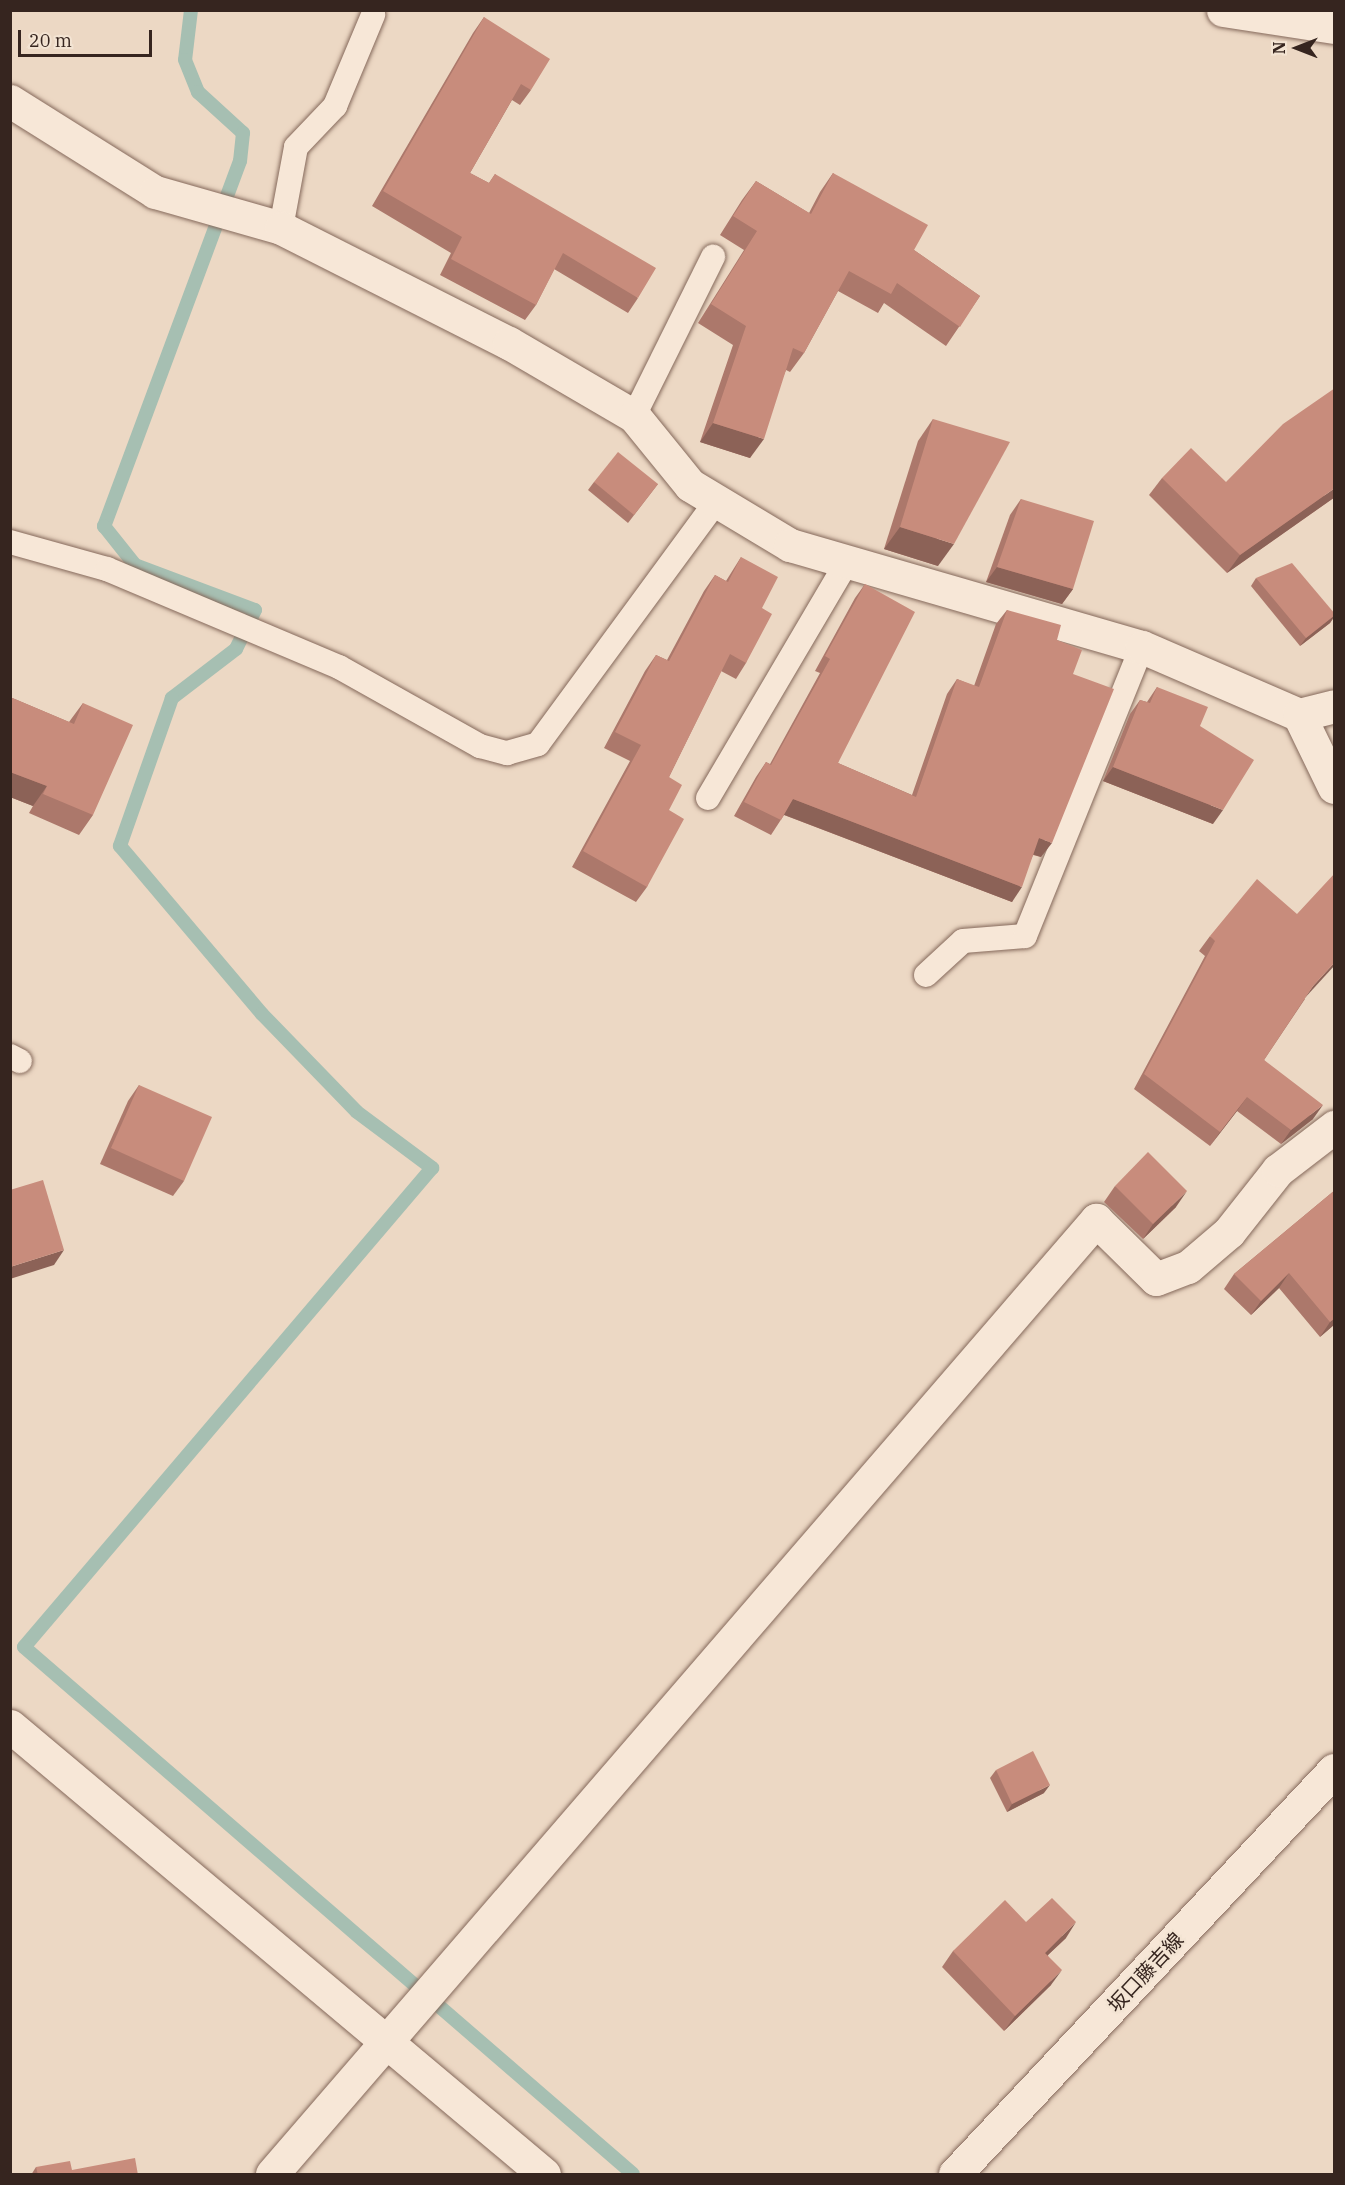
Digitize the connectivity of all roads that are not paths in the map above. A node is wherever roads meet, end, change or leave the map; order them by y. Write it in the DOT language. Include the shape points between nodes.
graph roads {
  1 [pos="1223,10"];
  2 [pos="373,15"];
  3 [pos="1335,27"];
  4 [pos="10,101"];
  5 [pos="281,228"];
  6 [pos="713,257"];
  7 [pos="633,416"];
  8 [pos="715,503"];
  9 [pos="10,542"];
  10 [pos="846,564"];
  11 [pos="1142,647"];
  12 [pos="1335,706"];
  13 [pos="1299,715"];
  14 [pos="1335,787"];
  15 [pos="708,798"];
  16 [pos="926,975"];
  17 [pos="1335,1127"];
  18 [pos="10,1726"];
  19 [pos="1335,1770"];
  20 [pos="384,2044"];
  21 [pos="272,2175"];
  22 [pos="544,2175"];
  23 [pos="955,2175"];
  1 -- 3 [label="street"];
  2 -- 5 [label="lane" via="335,106 296,147"];
  4 -- 5 [label="street" via="155,192"];
  5 -- 7 [label="street" via="509,343"];
  6 -- 7 [label="lane"];
  7 -- 8 [label="street" via="690,485"];
  8 -- 9 [label="lane" via="538,744 507,753 480,746 318,658 107,569"];
  8 -- 10 [label="street" via="790,545"];
  10 -- 11 [label="street"];
  10 -- 15 [label="lane"];
  11 -- 13 [label="street"];
  11 -- 16 [label="lane" via="1025,936 963,941"];
  12 -- 13 [label="street"];
  13 -- 14 [label="street"];
  17 -- 20 [label="street" via="1278,1170 1229,1232 1188,1267 1156,1280 1096,1220"];
  18 -- 20 [label="street"];
  19 -- 23 [label="street, 坂口藤吉線"];
  20 -- 21 [label="street"];
  20 -- 22 [label="street"];
}
